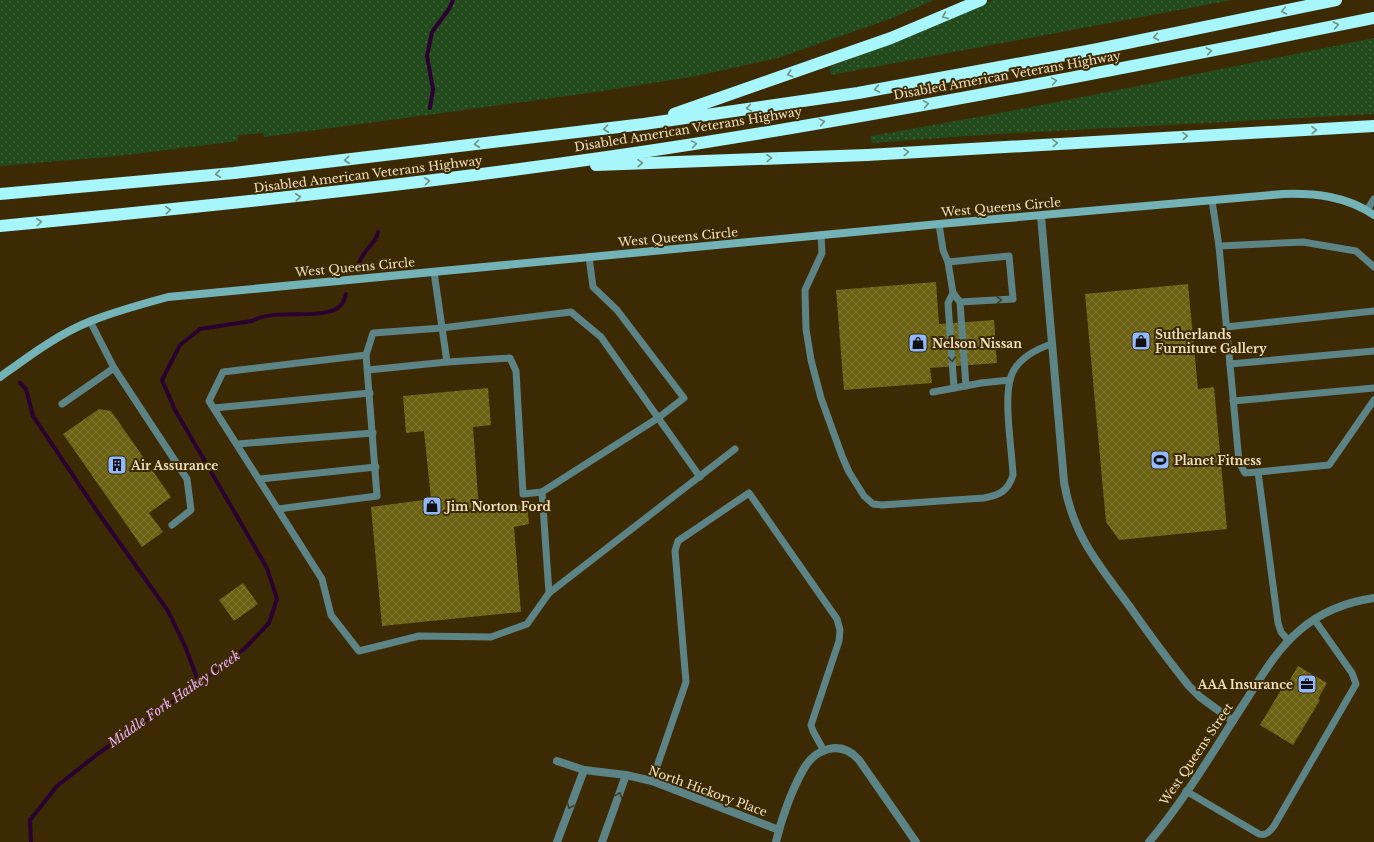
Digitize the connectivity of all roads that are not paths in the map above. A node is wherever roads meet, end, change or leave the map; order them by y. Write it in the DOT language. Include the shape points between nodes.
graph roads {
  1 [pos="981,0"];
  2 [pos="1336,0"];
  3 [pos="1374,18"];
  4 [pos="644,124"];
  5 [pos="1374,126"];
  6 [pos="531,168"];
  7 [pos="0,194"];
  8 [pos="1374,199"];
  9 [pos="1212,201"];
  10 [pos="1371,212"];
  11 [pos="1040,216"];
  12 [pos="939,224"];
  13 [pos="0,226"];
  14 [pos="821,235"];
  15 [pos="1219,246"];
  16 [pos="589,257"];
  17 [pos="948,262"];
  18 [pos="1374,267"];
  19 [pos="434,272"];
  20 [pos="953,294"];
  21 [pos="960,302"];
  22 [pos="1374,311"];
  23 [pos="90,321"];
  24 [pos="1226,327"];
  25 [pos="442,328"];
  26 [pos="1052,344"];
  27 [pos="1374,351"];
  28 [pos="366,355"];
  29 [pos="447,362"];
  30 [pos="1230,364"];
  31 [pos="114,368"];
  32 [pos="368,370"];
  33 [pos="0,377"];
  34 [pos="1010,380"];
  35 [pos="966,386"];
  36 [pos="954,388"];
  37 [pos="1374,388"];
  38 [pos="933,392"];
  39 [pos="370,393"];
  40 [pos="1374,400"];
  41 [pos="1233,401"];
  42 [pos="62,404"];
  43 [pos="214,408"];
  44 [pos="658,418"];
  45 [pos="373,433"];
  46 [pos="237,444"];
  47 [pos="735,449"];
  48 [pos="376,468"];
  49 [pos="1258,472"];
  50 [pos="700,477"];
  51 [pos="260,479"];
  52 [pos="542,492"];
  53 [pos="278,509"];
  54 [pos="172,525"];
  55 [pos="550,593"];
  56 [pos="1374,598"];
  57 [pos="1314,619"];
  58 [pos="1289,641"];
  59 [pos="1233,721"];
  60 [pos="827,749"];
  61 [pos="557,761"];
  62 [pos="584,770"];
  63 [pos="626,775"];
  64 [pos="652,782"];
  65 [pos="1186,791"];
  66 [pos="779,830"];
  67 [pos="557,842"];
  68 [pos="602,842"];
  69 [pos="776,842"];
  70 [pos="916,842"];
  71 [pos="1149,842"];
  1 -- 4 [label="highway, one-way" via="891,38"];
  2 -- 4 [label="highway, Disabled American Veterans Highway, one-way" via="1093,50 858,93"];
  6 -- 3 [label="highway, Disabled American Veterans Highway, one-way" via="860,116 1110,71"];
  4 -- 7 [label="highway, Disabled American Veterans Highway, one-way" via="234,173"];
  6 -- 5 [label="highway, one-way" via="868,155"];
  13 -- 6 [label="highway, Disabled American Veterans Highway, one-way" via="316,195"];
  8 -- 10 [label="lane"];
  9 -- 10 [label="street, West Queens Circle" via="1309,194 1335,198"];
  9 -- 11 [label="street, West Queens Circle"];
  9 -- 15 [label="lane"];
  11 -- 12 [label="street, West Queens Circle"];
  11 -- 26 [label="street"];
  12 -- 14 [label="street, West Queens Circle"];
  12 -- 17 [label="lane" via="943,250"];
  14 -- 16 [label="street, West Queens Circle"];
  14 -- 34 [label="lane" via="822,253 805,290 809,350 821,398 842,456 864,496 873,504 984,498 1005,492 1014,475 1008,396"];
  15 -- 18 [label="lane" via="1303,242 1356,251"];
  15 -- 24 [label="lane"];
  16 -- 19 [label="street, West Queens Circle"];
  16 -- 44 [label="lane" via="592,287 617,310 684,398"];
  17 -- 20 [label="lane"];
  21 -- 17 [label="lane, one-way" via="1013,299 1009,256"];
  19 -- 23 [label="street, West Queens Circle" via="168,297"];
  19 -- 25 [label="lane"];
  20 -- 21 [label="lane"];
  20 -- 36 [label="lane, one-way" via="948,303"];
  21 -- 35 [label="lane"];
  22 -- 24 [label="lane"];
  23 -- 31 [label="lane"];
  23 -- 33 [label="street, West Queens Circle" via="62,335"];
  24 -- 30 [label="lane"];
  25 -- 28 [label="lane" via="373,333"];
  25 -- 29 [label="lane"];
  25 -- 44 [label="lane" via="571,312 601,337"];
  26 -- 34 [label="lane" via="1030,353 1017,367"];
  26 -- 59 [label="street" via="1064,482 1077,530 1091,554 1189,686"];
  27 -- 30 [label="lane"];
  28 -- 32 [label="lane"];
  28 -- 43 [label="lane" via="223,372 209,400"];
  29 -- 32 [label="lane"];
  29 -- 52 [label="lane" via="510,358 516,371 523,494"];
  30 -- 41 [label="lane"];
  31 -- 42 [label="lane"];
  31 -- 54 [label="lane" via="187,478 191,510"];
  32 -- 39 [label="lane"];
  34 -- 35 [label="lane"];
  35 -- 36 [label="lane"];
  36 -- 38 [label="lane"];
  37 -- 41 [label="lane"];
  39 -- 43 [label="lane"];
  39 -- 45 [label="lane"];
  40 -- 49 [label="lane" via="1329,465"];
  41 -- 49 [label="lane" via="1238,462 1245,473"];
  43 -- 46 [label="lane"];
  44 -- 50 [label="lane"];
  44 -- 52 [label="lane"];
  45 -- 46 [label="lane"];
  45 -- 48 [label="lane"];
  46 -- 51 [label="lane"];
  47 -- 50 [label="lane"];
  48 -- 51 [label="lane"];
  48 -- 53 [label="lane" via="377,496"];
  49 -- 58 [label="lane" via="1278,623 1281,632"];
  50 -- 55 [label="lane"];
  51 -- 53 [label="lane"];
  52 -- 55 [label="lane"];
  53 -- 55 [label="lane" via="322,579 331,615 359,651 419,636 491,637 527,624"];
  56 -- 57 [label="street, West Queens Street" via="1343,605"];
  57 -- 58 [label="street, West Queens Street"];
  57 -- 65 [label="lane" via="1352,673 1356,684 1274,826 1268,833 1259,834"];
  58 -- 59 [label="street, West Queens Street" via="1266,670"];
  59 -- 65 [label="street, West Queens Street"];
  60 -- 64 [label="lane" via="811,725 839,641 840,630 836,619 749,493 678,541 675,550 686,682"];
  60 -- 66 [label="street" via="809,762 802,771"];
  60 -- 70 [label="street" via="844,748 854,755"];
  61 -- 62 [label="street, North Hickory Place"];
  62 -- 63 [label="street, North Hickory Place"];
  62 -- 67 [label="street, one-way"];
  63 -- 64 [label="street, North Hickory Place"];
  68 -- 63 [label="street, one-way"];
  64 -- 66 [label="street, North Hickory Place"];
  65 -- 71 [label="street, West Queens Street"];
  66 -- 69 [label="street"];
}
